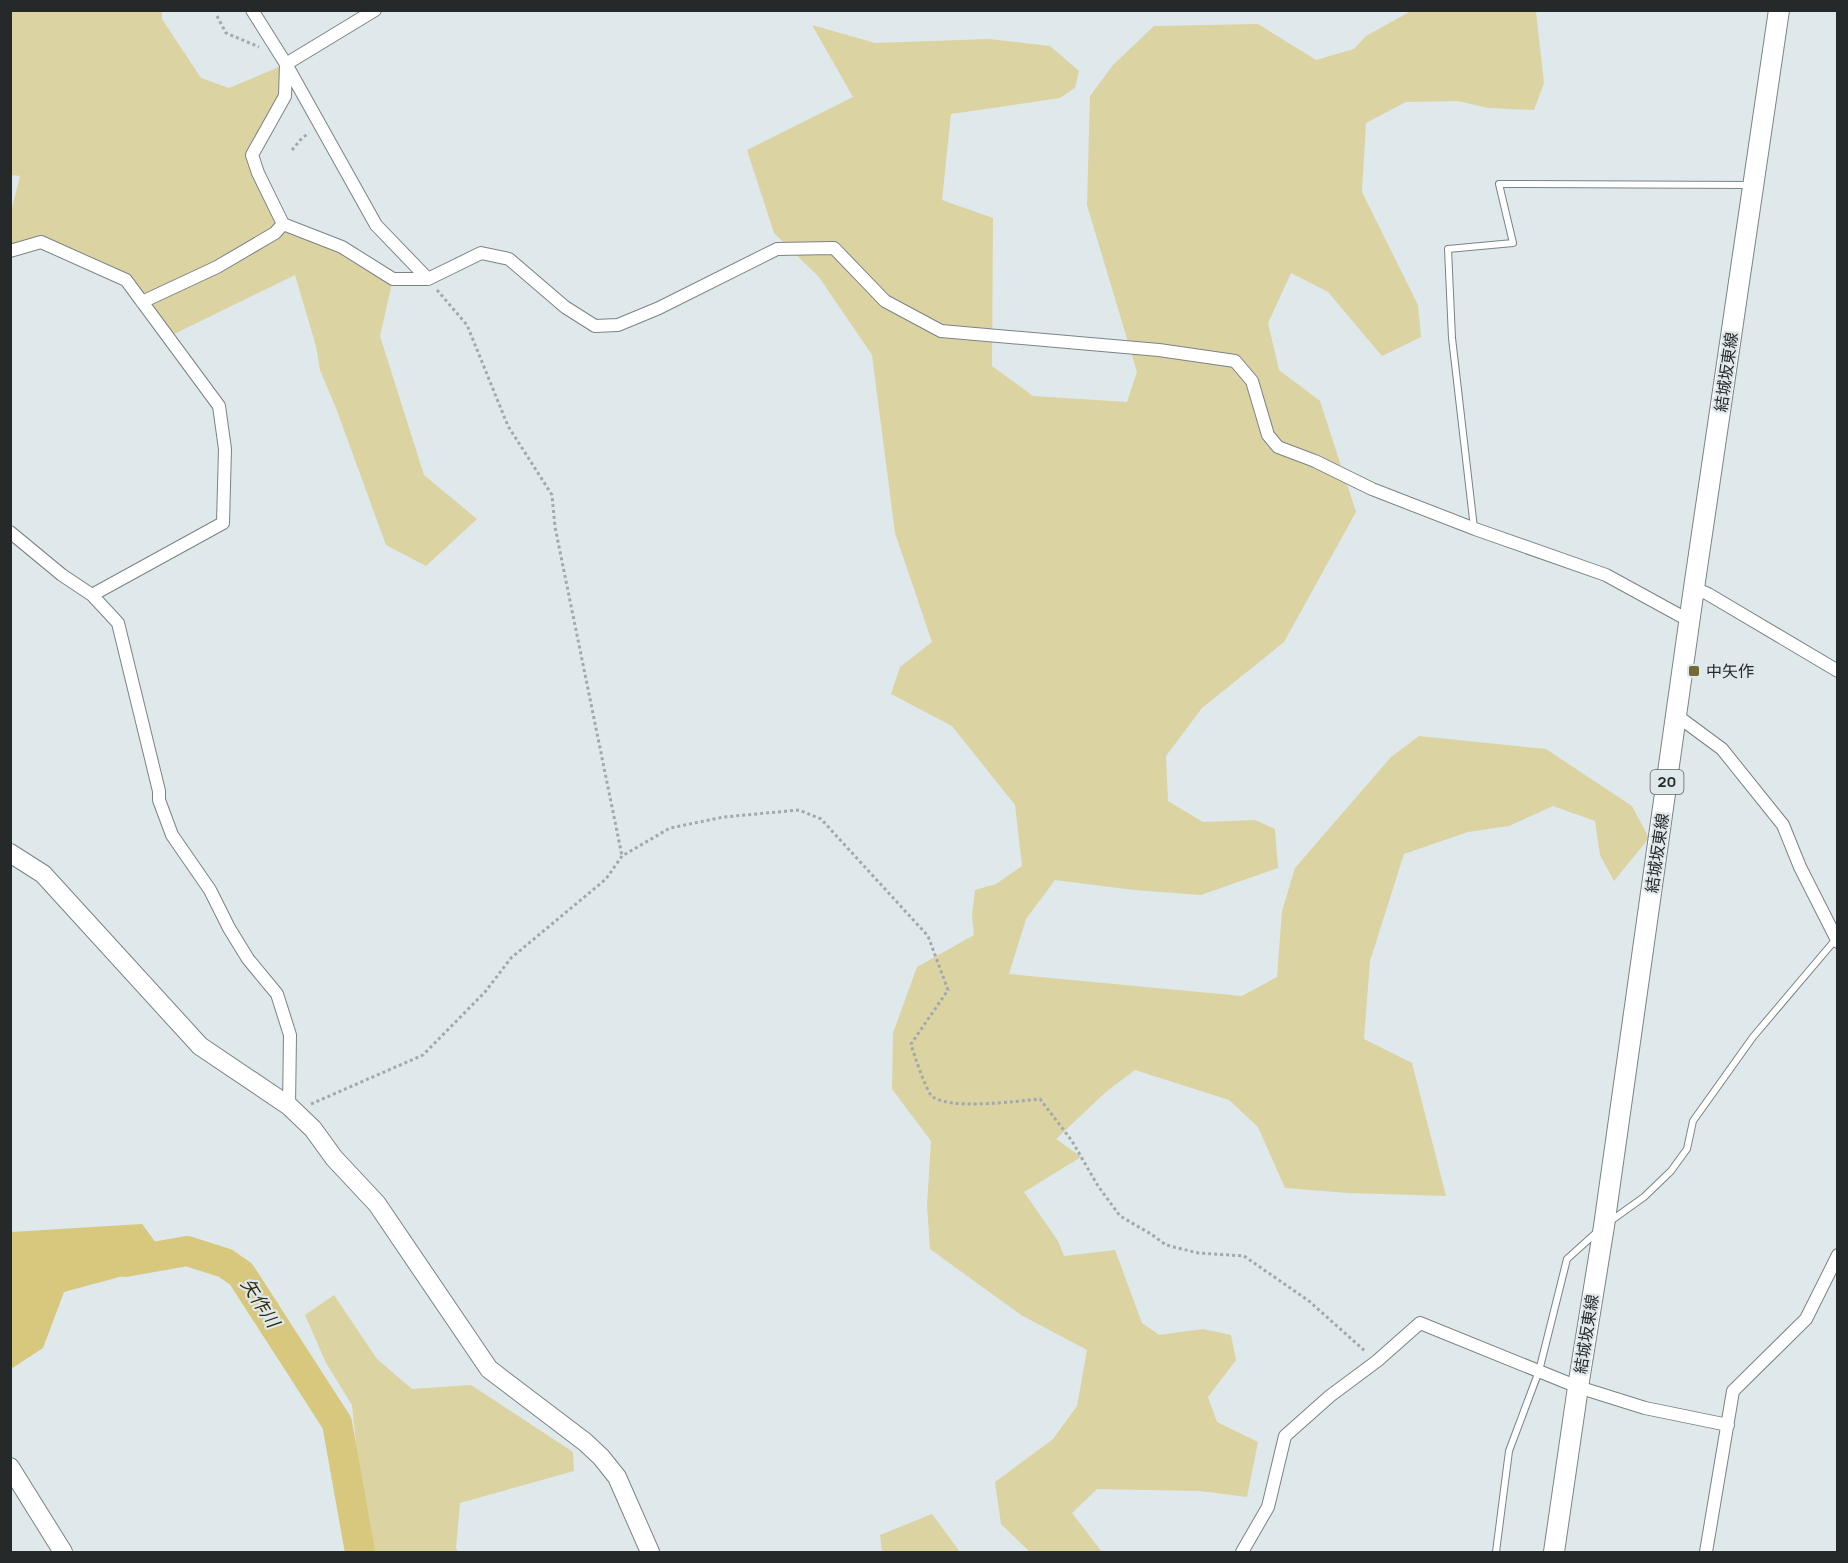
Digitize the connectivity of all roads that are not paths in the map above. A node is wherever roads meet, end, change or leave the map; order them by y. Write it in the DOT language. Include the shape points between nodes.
graph roads {
  1 [pos="252,10"];
  2 [pos="375,10"];
  3 [pos="1779,10"];
  4 [pos="286,64"];
  5 [pos="1753,185"];
  6 [pos="283,224"];
  7 [pos="10,251"];
  8 [pos="428,279"];
  9 [pos="142,302"];
  10 [pos="1474,529"];
  11 [pos="10,532"];
  12 [pos="1694,588"];
  13 [pos="92,595"];
  14 [pos="1690,621"];
  15 [pos="1838,671"];
  16 [pos="1676,716"];
  17 [pos="10,853"];
  18 [pos="1837,939"];
  19 [pos="292,1108"];
  20 [pos="1604,1226"];
  21 [pos="1838,1255"];
  22 [pos="1539,1371"];
  23 [pos="1578,1387"];
  24 [pos="1728,1425"];
  25 [pos="10,1467"];
  26 [pos="63,1552"];
  27 [pos="650,1552"];
  28 [pos="1242,1552"];
  29 [pos="1496,1552"];
  30 [pos="1554,1552"];
  31 [pos="1706,1552"];
  1 -- 4 [label="street"];
  2 -- 4 [label="street"];
  3 -- 5 [label="main road, 結城坂東線 / 20"];
  4 -- 6 [label="street" via="285,96 252,155"];
  4 -- 8 [label="street" via="376,225"];
  5 -- 10 [label="lane" via="1499,184 1513,243 1448,249 1452,338"];
  5 -- 12 [label="main road, 結城坂東線 / 20"];
  6 -- 8 [label="street" via="342,247 393,279"];
  6 -- 9 [label="street" via="275,233 217,267"];
  7 -- 9 [label="street" via="41,242 126,280"];
  8 -- 10 [label="street" via="481,253 509,259 565,307 595,326 618,326 777,249 834,248 885,301 941,331 1159,350 1235,361 1252,381 1268,435 1278,447"];
  9 -- 13 [label="street" via="219,406 225,449 223,523"];
  10 -- 14 [label="street" via="1606,575"];
  11 -- 13 [label="street"];
  12 -- 14 [label="main road, 結城坂東線 / 20"];
  12 -- 15 [label="street"];
  13 -- 19 [label="street" via="118,623 159,800 172,835 210,890 248,958 277,994 290,1035"];
  14 -- 16 [label="main road, 結城坂東線 / 20"];
  16 -- 18 [label="street" via="1722,748 1783,825"];
  16 -- 20 [label="main road, 結城坂東線 / 20"];
  17 -- 19 [label="street" via="43,874 200,1046"];
  18 -- 20 [label="lane" via="1752,1037 1693,1121 1687,1149 1671,1171"];
  19 -- 27 [label="street" via="377,1204 489,1370 601,1457 617,1478"];
  20 -- 22 [label="lane" via="1567,1259"];
  20 -- 23 [label="main road, 結城坂東線 / 20"];
  21 -- 24 [label="street" via="1806,1318 1733,1391"];
  22 -- 23 [label="street"];
  22 -- 28 [label="street" via="1420,1323 1285,1436 1268,1507"];
  22 -- 29 [label="lane" via="1509,1451"];
  23 -- 24 [label="street" via="1646,1408"];
  23 -- 30 [label="main road, 結城坂東線 / 20"];
  24 -- 31 [label="street"];
  25 -- 26 [label="street"];
}
